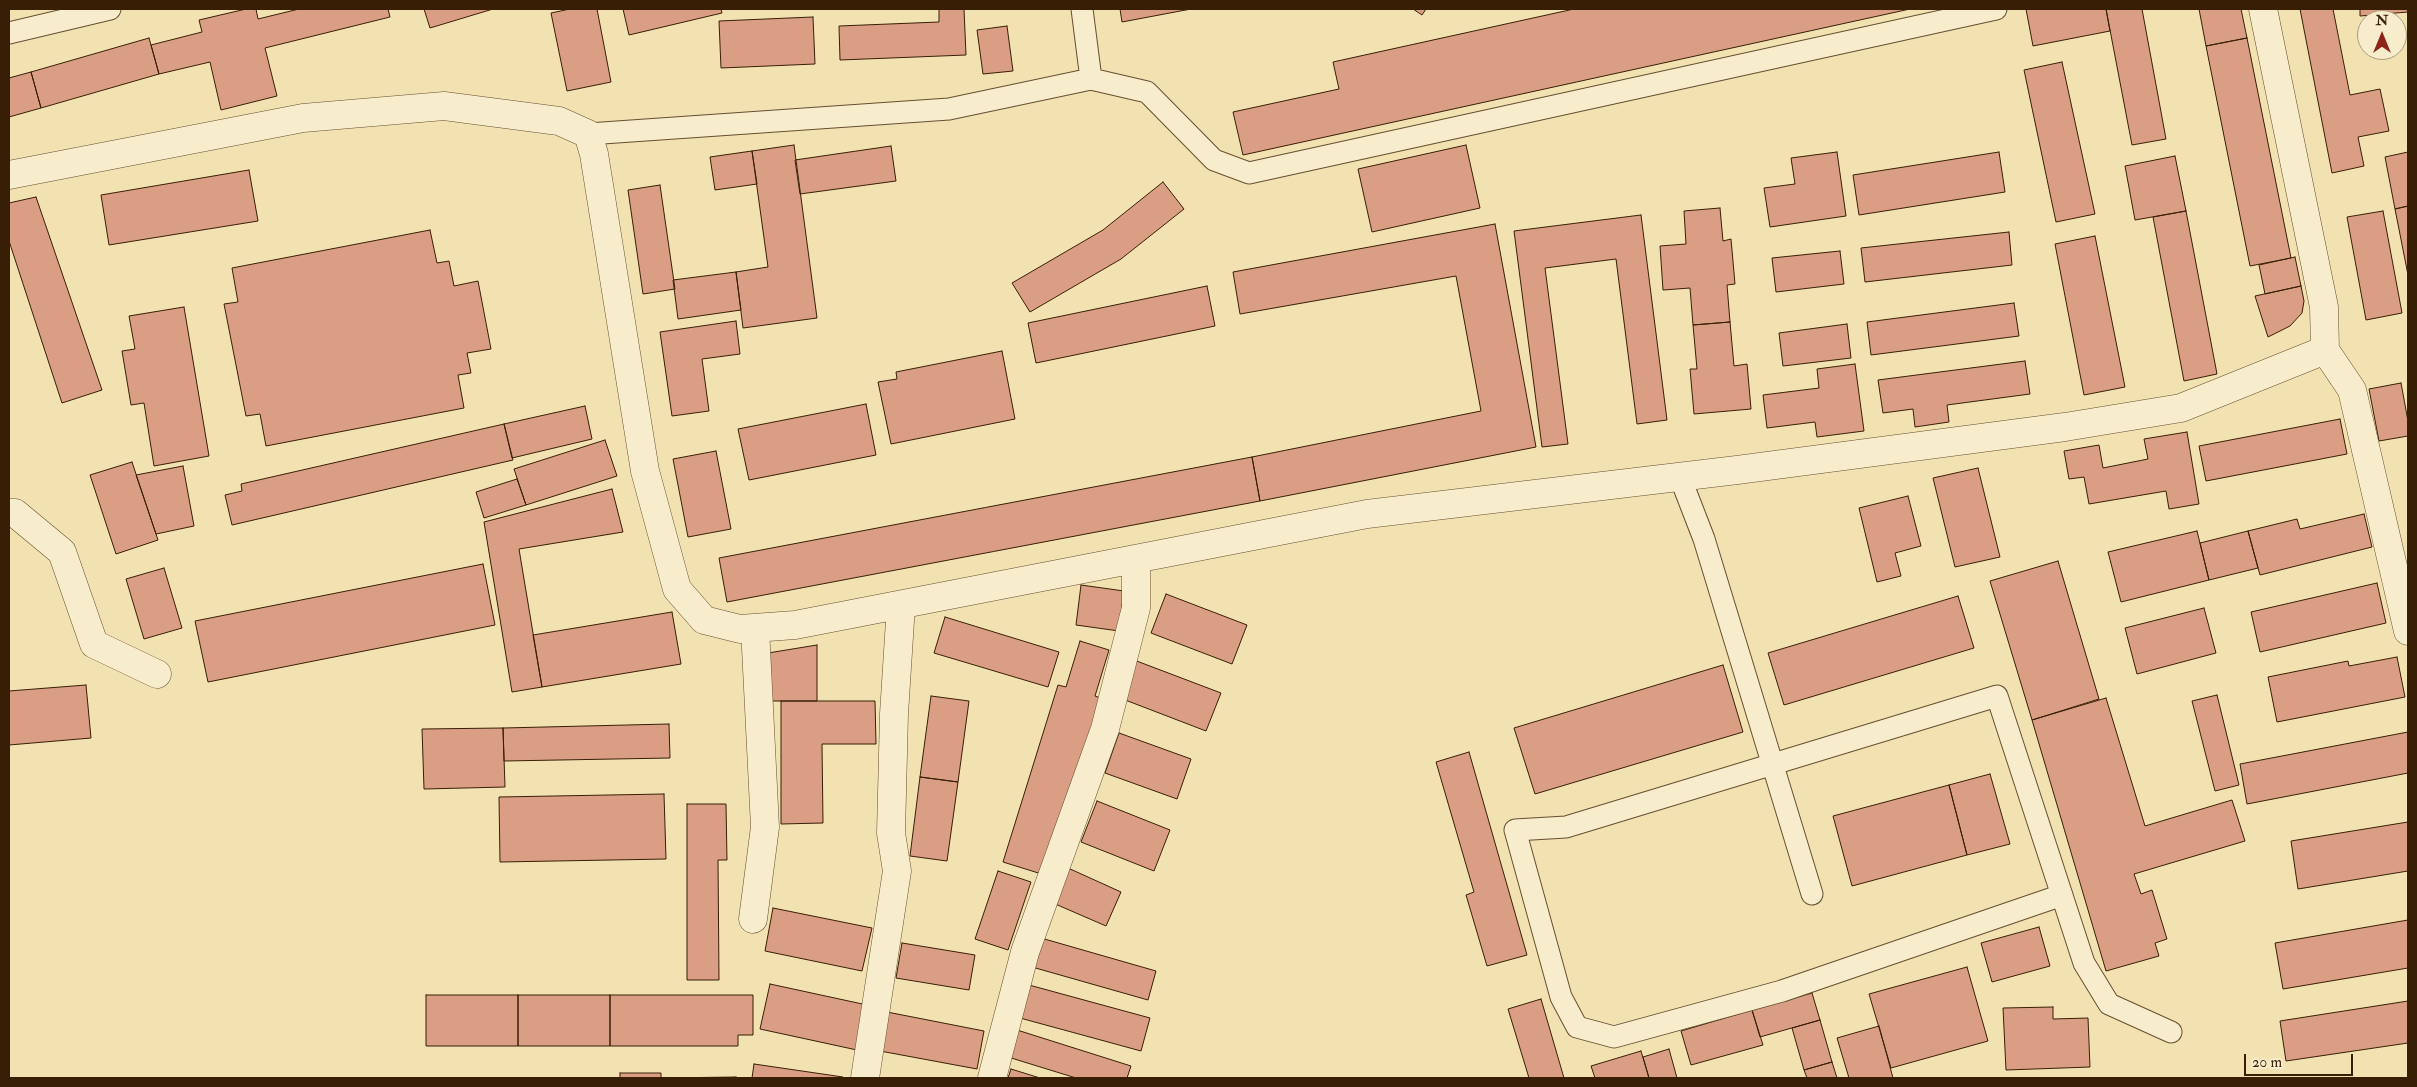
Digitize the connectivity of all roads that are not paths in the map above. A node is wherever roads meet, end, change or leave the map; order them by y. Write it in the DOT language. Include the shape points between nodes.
graph roads {
  1 [pos="110,9"];
  2 [pos="1082,9"];
  3 [pos="1996,9"];
  4 [pos="2263,9"];
  5 [pos="9,33"];
  6 [pos="1092,79"];
  7 [pos="588,134"];
  8 [pos="9,174"];
  9 [pos="2325,350"];
  10 [pos="1680,477"];
  11 [pos="9,513"];
  12 [pos="1136,559"];
  13 [pos="901,604"];
  14 [pos="755,628"];
  15 [pos="2408,631"];
  16 [pos="157,674"];
  17 [pos="1773,765"];
  18 [pos="1812,894"];
  19 [pos="2062,894"];
  20 [pos="753,919"];
  21 [pos="2171,1032"];
  22 [pos="865,1078"];
  23 [pos="992,1078"];
  1 -- 5 [label="lane"];
  2 -- 6 [label="lane"];
  3 -- 6 [label="lane" via="1249,173 1214,160 1147,92"];
  4 -- 9 [label="street" via="2324,307"];
  6 -- 7 [label="lane" via="949,109"];
  7 -- 8 [label="street" via="559,121 444,106 303,118"];
  7 -- 14 [label="street" via="594,154 645,471 678,589 704,620 740,629"];
  9 -- 10 [label="street" via="2181,408 2065,427"];
  9 -- 15 [label="street" via="2352,390"];
  10 -- 12 [label="street" via="1367,514"];
  10 -- 17 [label="lane" via="1704,539"];
  11 -- 16 [label="street" via="15,513 62,552 94,644"];
  12 -- 13 [label="street"];
  12 -- 23 [label="street" via="1136,608 1105,729 1024,952"];
  13 -- 14 [label="street" via="796,625"];
  13 -- 22 [label="street" via="890,833 897,871"];
  14 -- 20 [label="street" via="765,827"];
  17 -- 18 [label="lane"];
  17 -- 19 [label="lane" via="1997,696"];
  17 -- 19 [label="lane" via="1566,827 1515,830 1561,997 1577,1027 1614,1038 1782,991"];
  19 -- 21 [label="lane" via="2084,963 2109,1004"];
}
